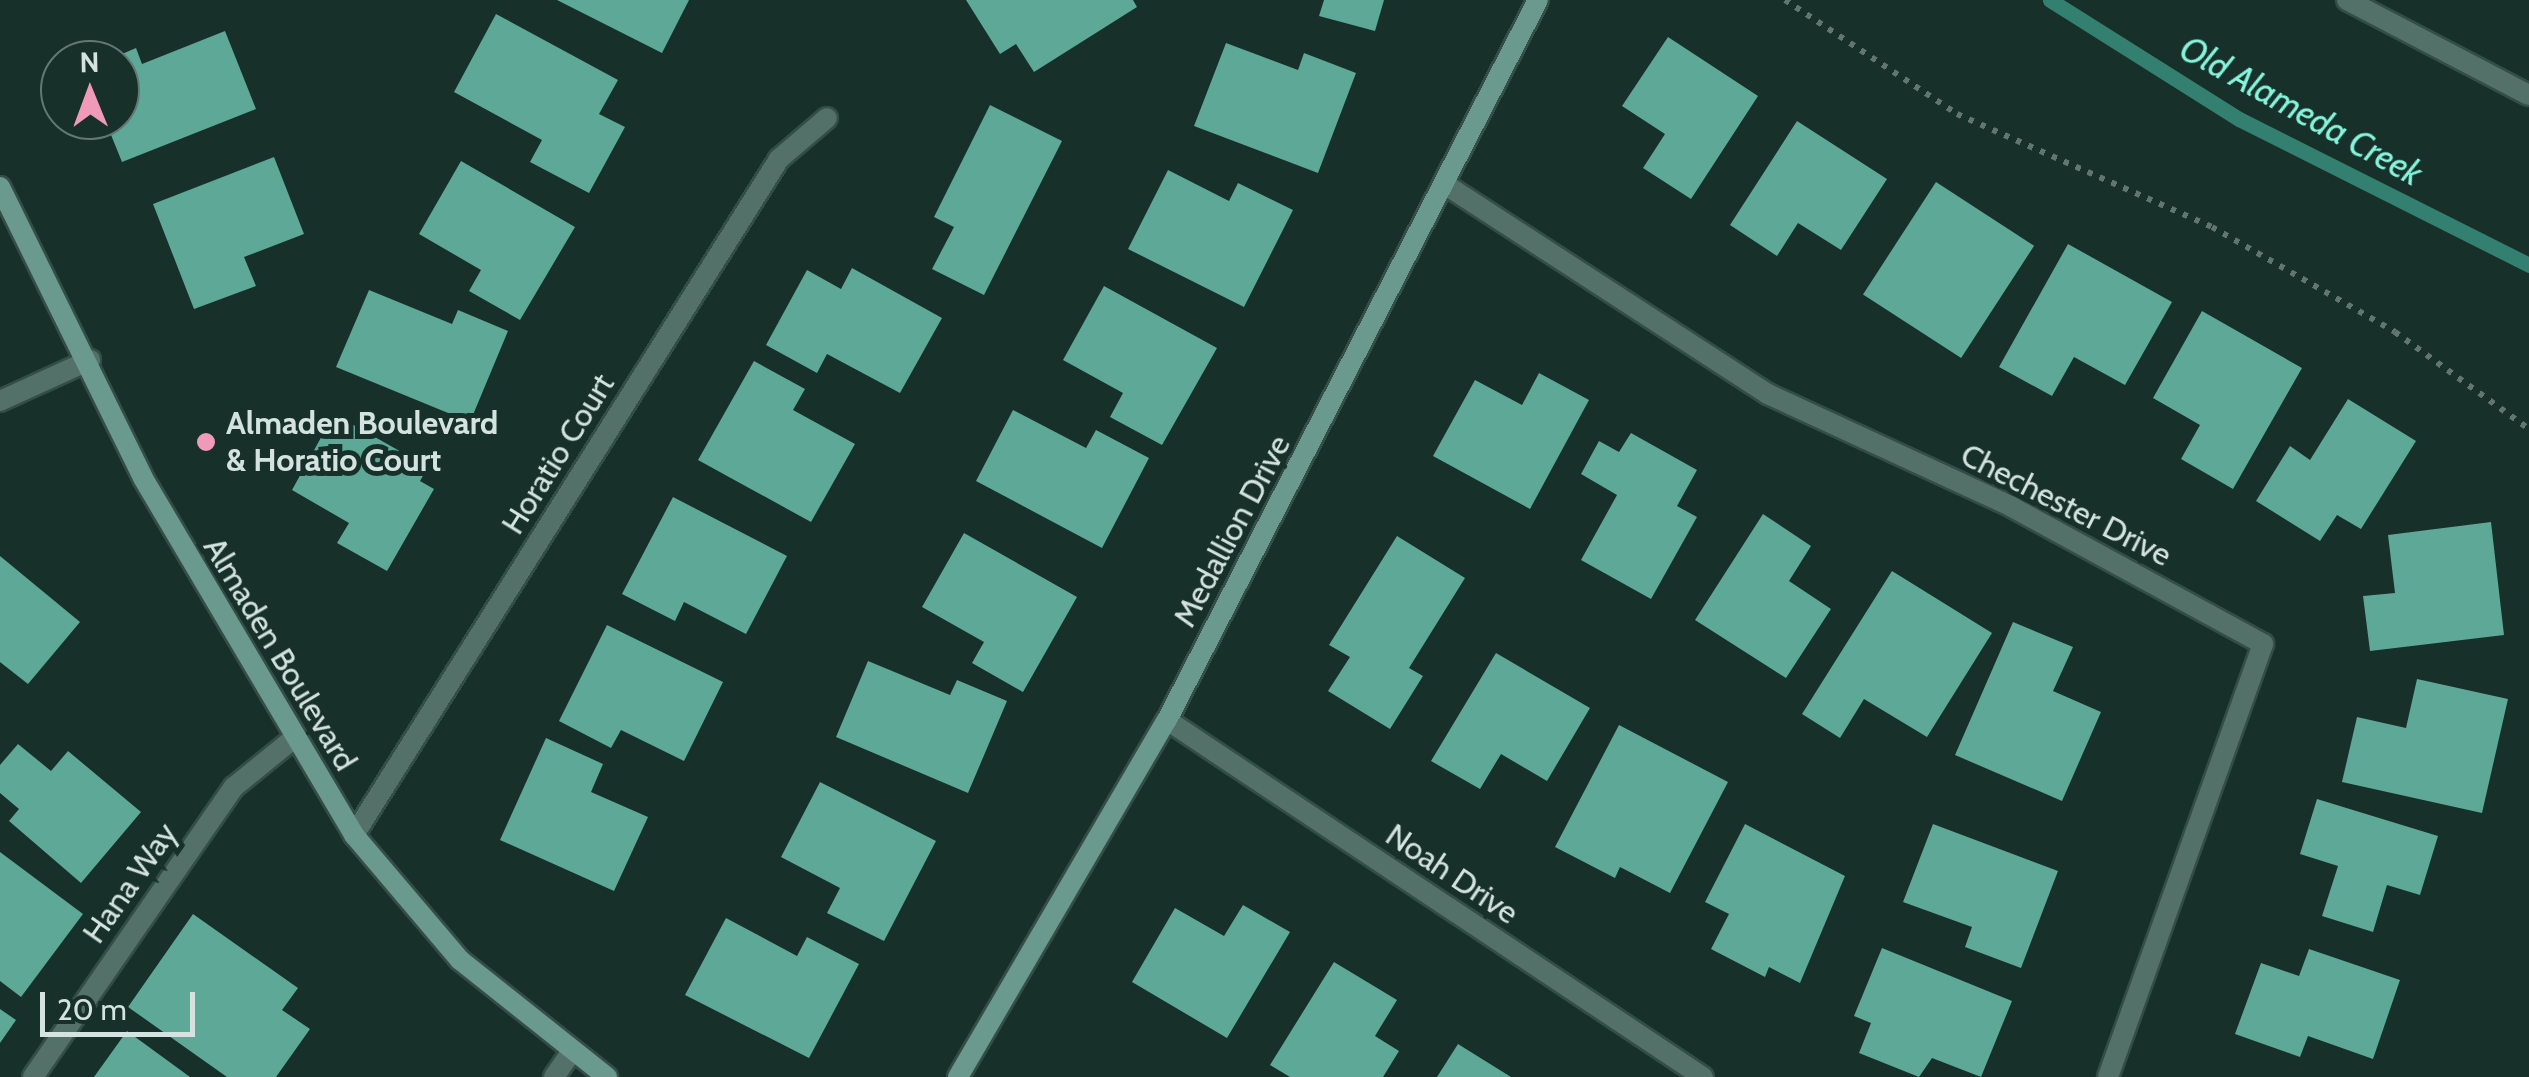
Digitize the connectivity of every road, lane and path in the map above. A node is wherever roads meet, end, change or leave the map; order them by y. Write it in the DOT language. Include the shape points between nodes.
graph roads {
  1 [pos="1538,0"];
  2 [pos="1785,0"];
  3 [pos="2347,0"];
  4 [pos="2529,95"];
  5 [pos="827,118"];
  6 [pos="1446,186"];
  7 [pos="0,187"];
  8 [pos="90,360"];
  9 [pos="0,400"];
  10 [pos="2529,428"];
  11 [pos="1167,720"];
  12 [pos="294,739"];
  13 [pos="354,835"];
  14 [pos="571,1053"];
  15 [pos="32,1077"];
  16 [pos="554,1077"];
  17 [pos="607,1077"];
  18 [pos="958,1077"];
  19 [pos="1703,1077"];
  20 [pos="2108,1077"];
  1 -- 6 [label="street, Medallion Drive"];
  2 -- 10 [label="path" via="1957,114 2212,228 2395,332"];
  3 -- 4 [label="street"];
  5 -- 13 [label="street, Horatio Court" via="778,159"];
  6 -- 11 [label="street, Medallion Drive"];
  6 -- 20 [label="street, Chechester Drive" via="1768,394 2012,508 2263,644"];
  7 -- 8 [label="street, Almaden Boulevard"];
  8 -- 9 [label="street"];
  8 -- 12 [label="street, Almaden Boulevard" via="143,478"];
  11 -- 18 [label="street, Medallion Drive"];
  11 -- 19 [label="street, Noah Drive"];
  12 -- 13 [label="street, Almaden Boulevard"];
  12 -- 15 [label="street, Hana Way" via="234,786"];
  13 -- 14 [label="street, Almaden Boulevard" via="460,960"];
  14 -- 16 [label="street"];
  14 -- 17 [label="street, Almaden Boulevard"];
}
